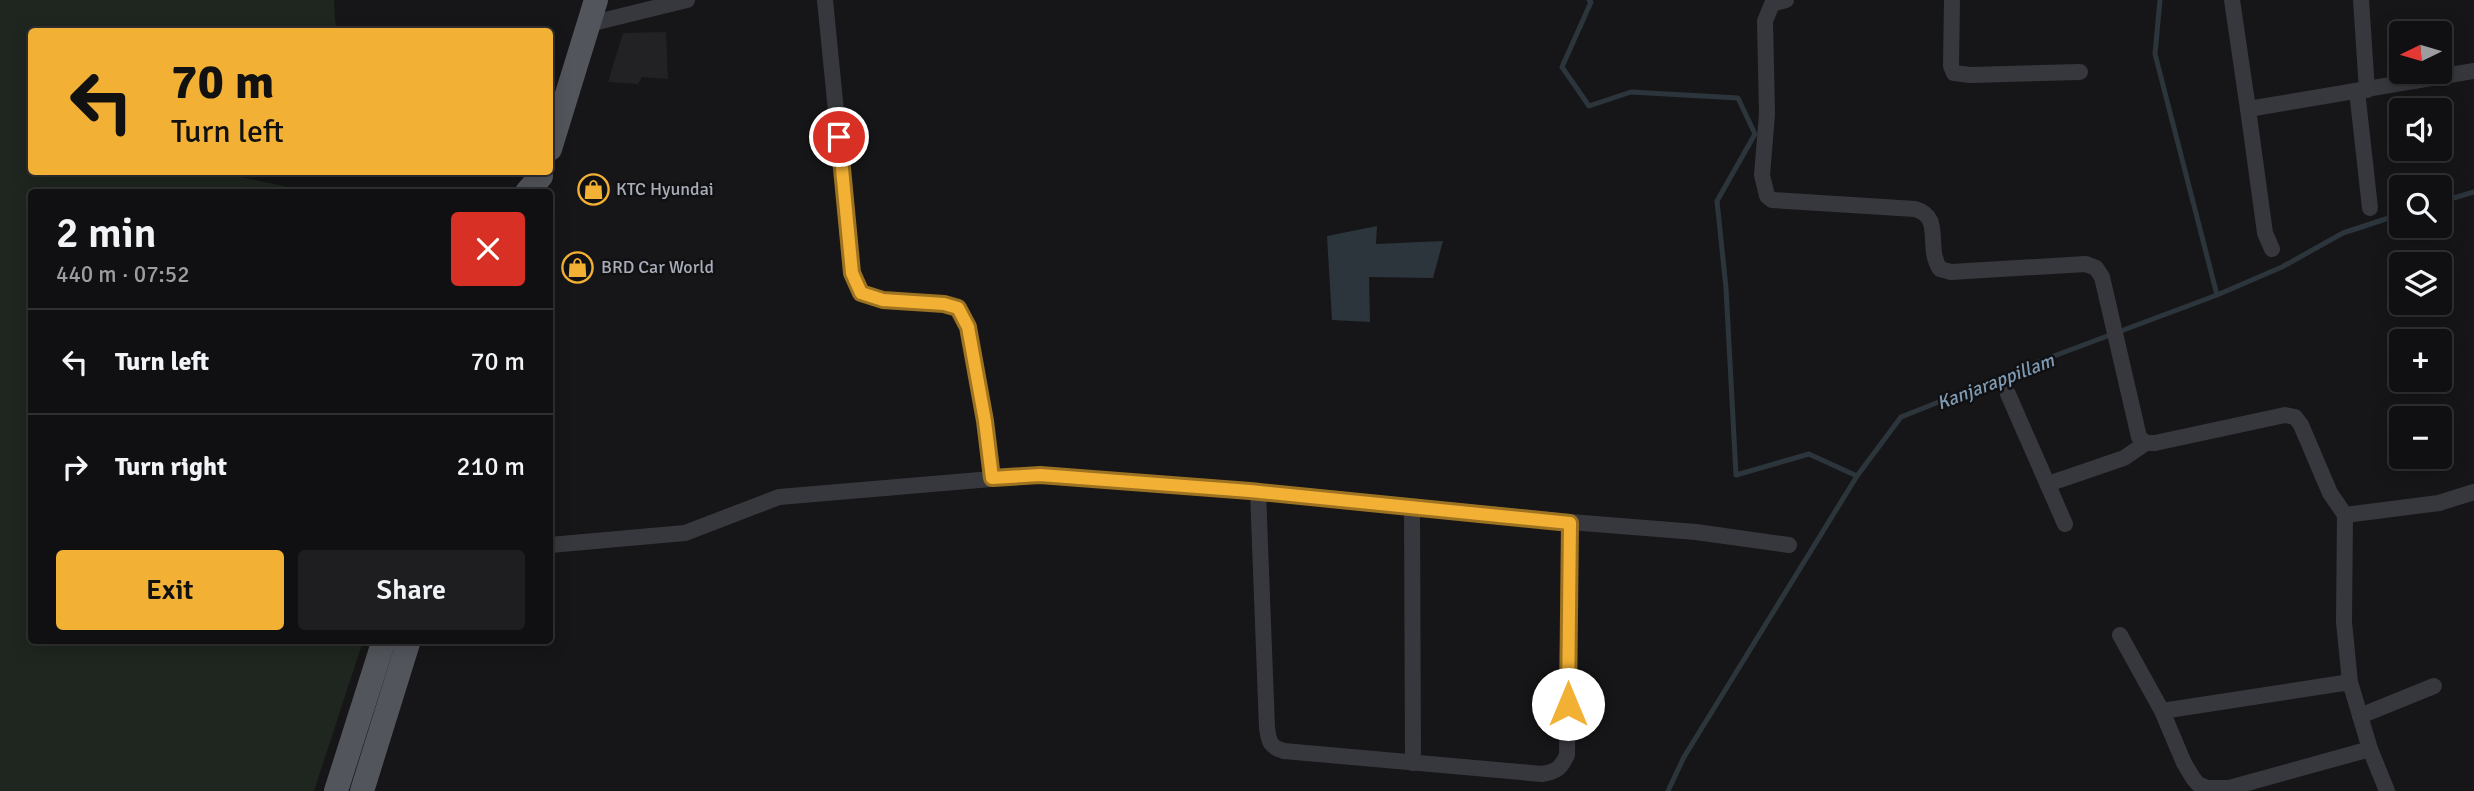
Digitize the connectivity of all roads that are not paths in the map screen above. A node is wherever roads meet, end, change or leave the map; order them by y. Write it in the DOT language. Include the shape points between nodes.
graph roads {
  1 [pos="596,0"];
  2 [pos="687,0"];
  3 [pos="825,0"];
  4 [pos="1786,0"];
  5 [pos="1952,0"];
  6 [pos="2232,0"];
  7 [pos="2361,0"];
  8 [pos="589,24"];
  9 [pos="2474,71"];
  10 [pos="2080,72"];
  11 [pos="2362,90"];
  12 [pos="2248,109"];
  13 [pos="553,139"];
  14 [pos="2370,208"];
  15 [pos="2272,249"];
  16 [pos="2008,394"];
  17 [pos="2146,443"];
  18 [pos="992,478"];
  19 [pos="2048,484"];
  20 [pos="1258,492"];
  21 [pos="2474,492"];
  22 [pos="1412,507"];
  23 [pos="2345,515"];
  24 [pos="1570,523"];
  25 [pos="2065,524"];
  26 [pos="553,545"];
  27 [pos="1789,545"];
  28 [pos="2120,635"];
  29 [pos="383,644"];
  30 [pos="409,644"];
  31 [pos="2350,682"];
  32 [pos="2434,686"];
  33 [pos="2162,711"];
  34 [pos="2360,716"];
  35 [pos="2370,749"];
  36 [pos="1413,763"];
  37 [pos="336,791"];
  38 [pos="362,791"];
  39 [pos="2387,791"];
  1 -- 8 [label="main road"];
  2 -- 8 [label="street"];
  3 -- 18 [label="street" via="852,273 861,293 883,300 958,308 968,327"];
  4 -- 17 [label="street" via="1772,4 1765,21 1767,114 1762,175 1767,196 1772,200 1925,211 1931,217 1934,261 1951,272 2086,264 2096,268 2102,277 2139,438"];
  5 -- 10 [label="street" via="1954,73"];
  6 -- 12 [label="street"];
  7 -- 11 [label="street"];
  8 -- 13 [label="main road"];
  9 -- 11 [label="street"];
  11 -- 12 [label="street"];
  11 -- 14 [label="street"];
  12 -- 15 [label="street" via="2265,233"];
  16 -- 19 [label="street"];
  17 -- 19 [label="street" via="2124,458"];
  17 -- 23 [label="street" via="2285,415 2295,417"];
  18 -- 20 [label="street" via="1040,475"];
  18 -- 26 [label="street" via="779,497 685,533"];
  19 -- 25 [label="street"];
  20 -- 22 [label="street"];
  20 -- 36 [label="street" via="1269,742 1284,751"];
  21 -- 23 [label="street" via="2439,503"];
  22 -- 24 [label="street"];
  22 -- 36 [label="street"];
  23 -- 31 [label="street" via="2344,622"];
  24 -- 27 [label="street" via="1696,532"];
  24 -- 36 [label="street" via="1567,755 1562,766 1542,774"];
  28 -- 33 [label="street"];
  29 -- 37 [label="main road"];
  30 -- 38 [label="main road"];
  31 -- 33 [label="street"];
  31 -- 34 [label="street"];
  32 -- 34 [label="street"];
  33 -- 35 [label="street" via="2184,764 2198,784 2207,788 2228,788"];
  34 -- 35 [label="street"];
  35 -- 39 [label="street"];
}
